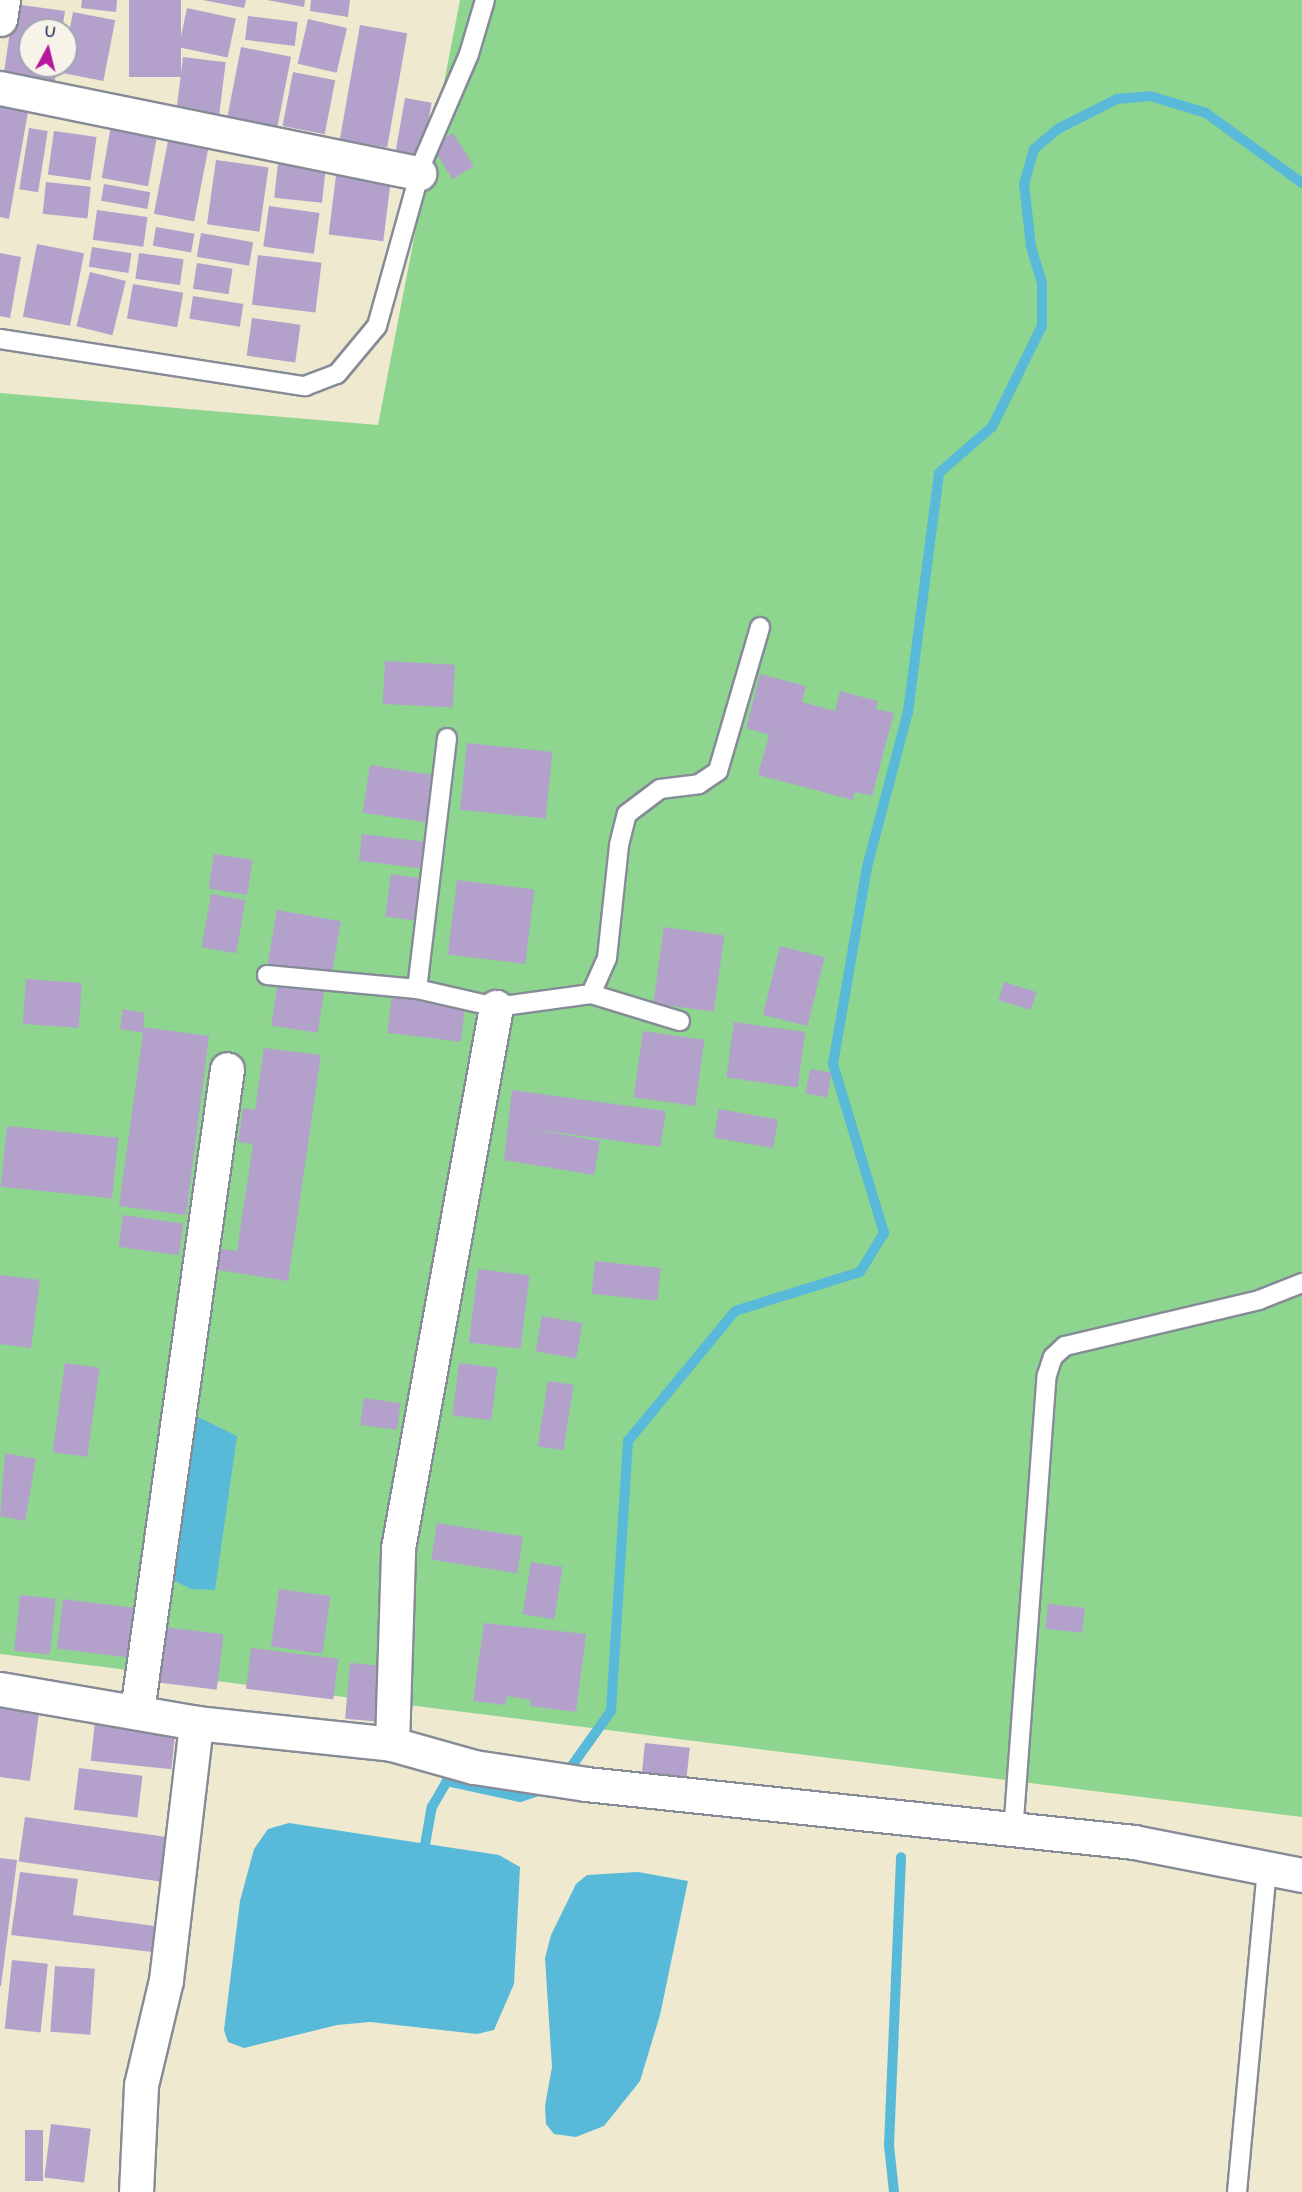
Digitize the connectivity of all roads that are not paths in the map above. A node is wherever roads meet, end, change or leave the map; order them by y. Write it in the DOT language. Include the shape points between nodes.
graph roads {
  1 [pos="3,0"];
  2 [pos="485,0"];
  3 [pos="0,19"];
  4 [pos="0,87"];
  5 [pos="419,173"];
  6 [pos="0,339"];
  7 [pos="760,627"];
  8 [pos="447,738"];
  9 [pos="267,975"];
  10 [pos="417,989"];
  11 [pos="591,994"];
  12 [pos="496,1007"];
  13 [pos="680,1021"];
  14 [pos="227,1069"];
  15 [pos="1302,1283"];
  16 [pos="0,1689"];
  17 [pos="137,1711"];
  18 [pos="196,1723"];
  19 [pos="392,1744"];
  20 [pos="1013,1833"];
  21 [pos="1267,1871"];
  22 [pos="1302,1875"];
  23 [pos="136,2192"];
  24 [pos="1238,2192"];
  1 -- 3 [label="street"];
  2 -- 5 [label="lane" via="469,54 448,93"];
  4 -- 5 [label="street"];
  5 -- 6 [label="lane" via="397,271 377,326 360,351 321,384 304,387"];
  7 -- 11 [label="lane" via="718,771 699,784 660,789 627,814 619,846 607,958"];
  8 -- 10 [label="lane"];
  9 -- 10 [label="lane"];
  10 -- 12 [label="lane"];
  11 -- 12 [label="lane"];
  11 -- 13 [label="lane"];
  12 -- 19 [label="street" via="398,1548"];
  14 -- 17 [label="street"];
  15 -- 20 [label="lane" via="1259,1300 1065,1346 1053,1357 1047,1375"];
  16 -- 17 [label="street"];
  17 -- 18 [label="street"];
  18 -- 19 [label="street"];
  18 -- 23 [label="street" via="166,1980 141,2085"];
  19 -- 20 [label="street" via="474,1767 586,1784"];
  20 -- 21 [label="street" via="1134,1842"];
  21 -- 22 [label="street"];
  21 -- 24 [label="lane"];
}
